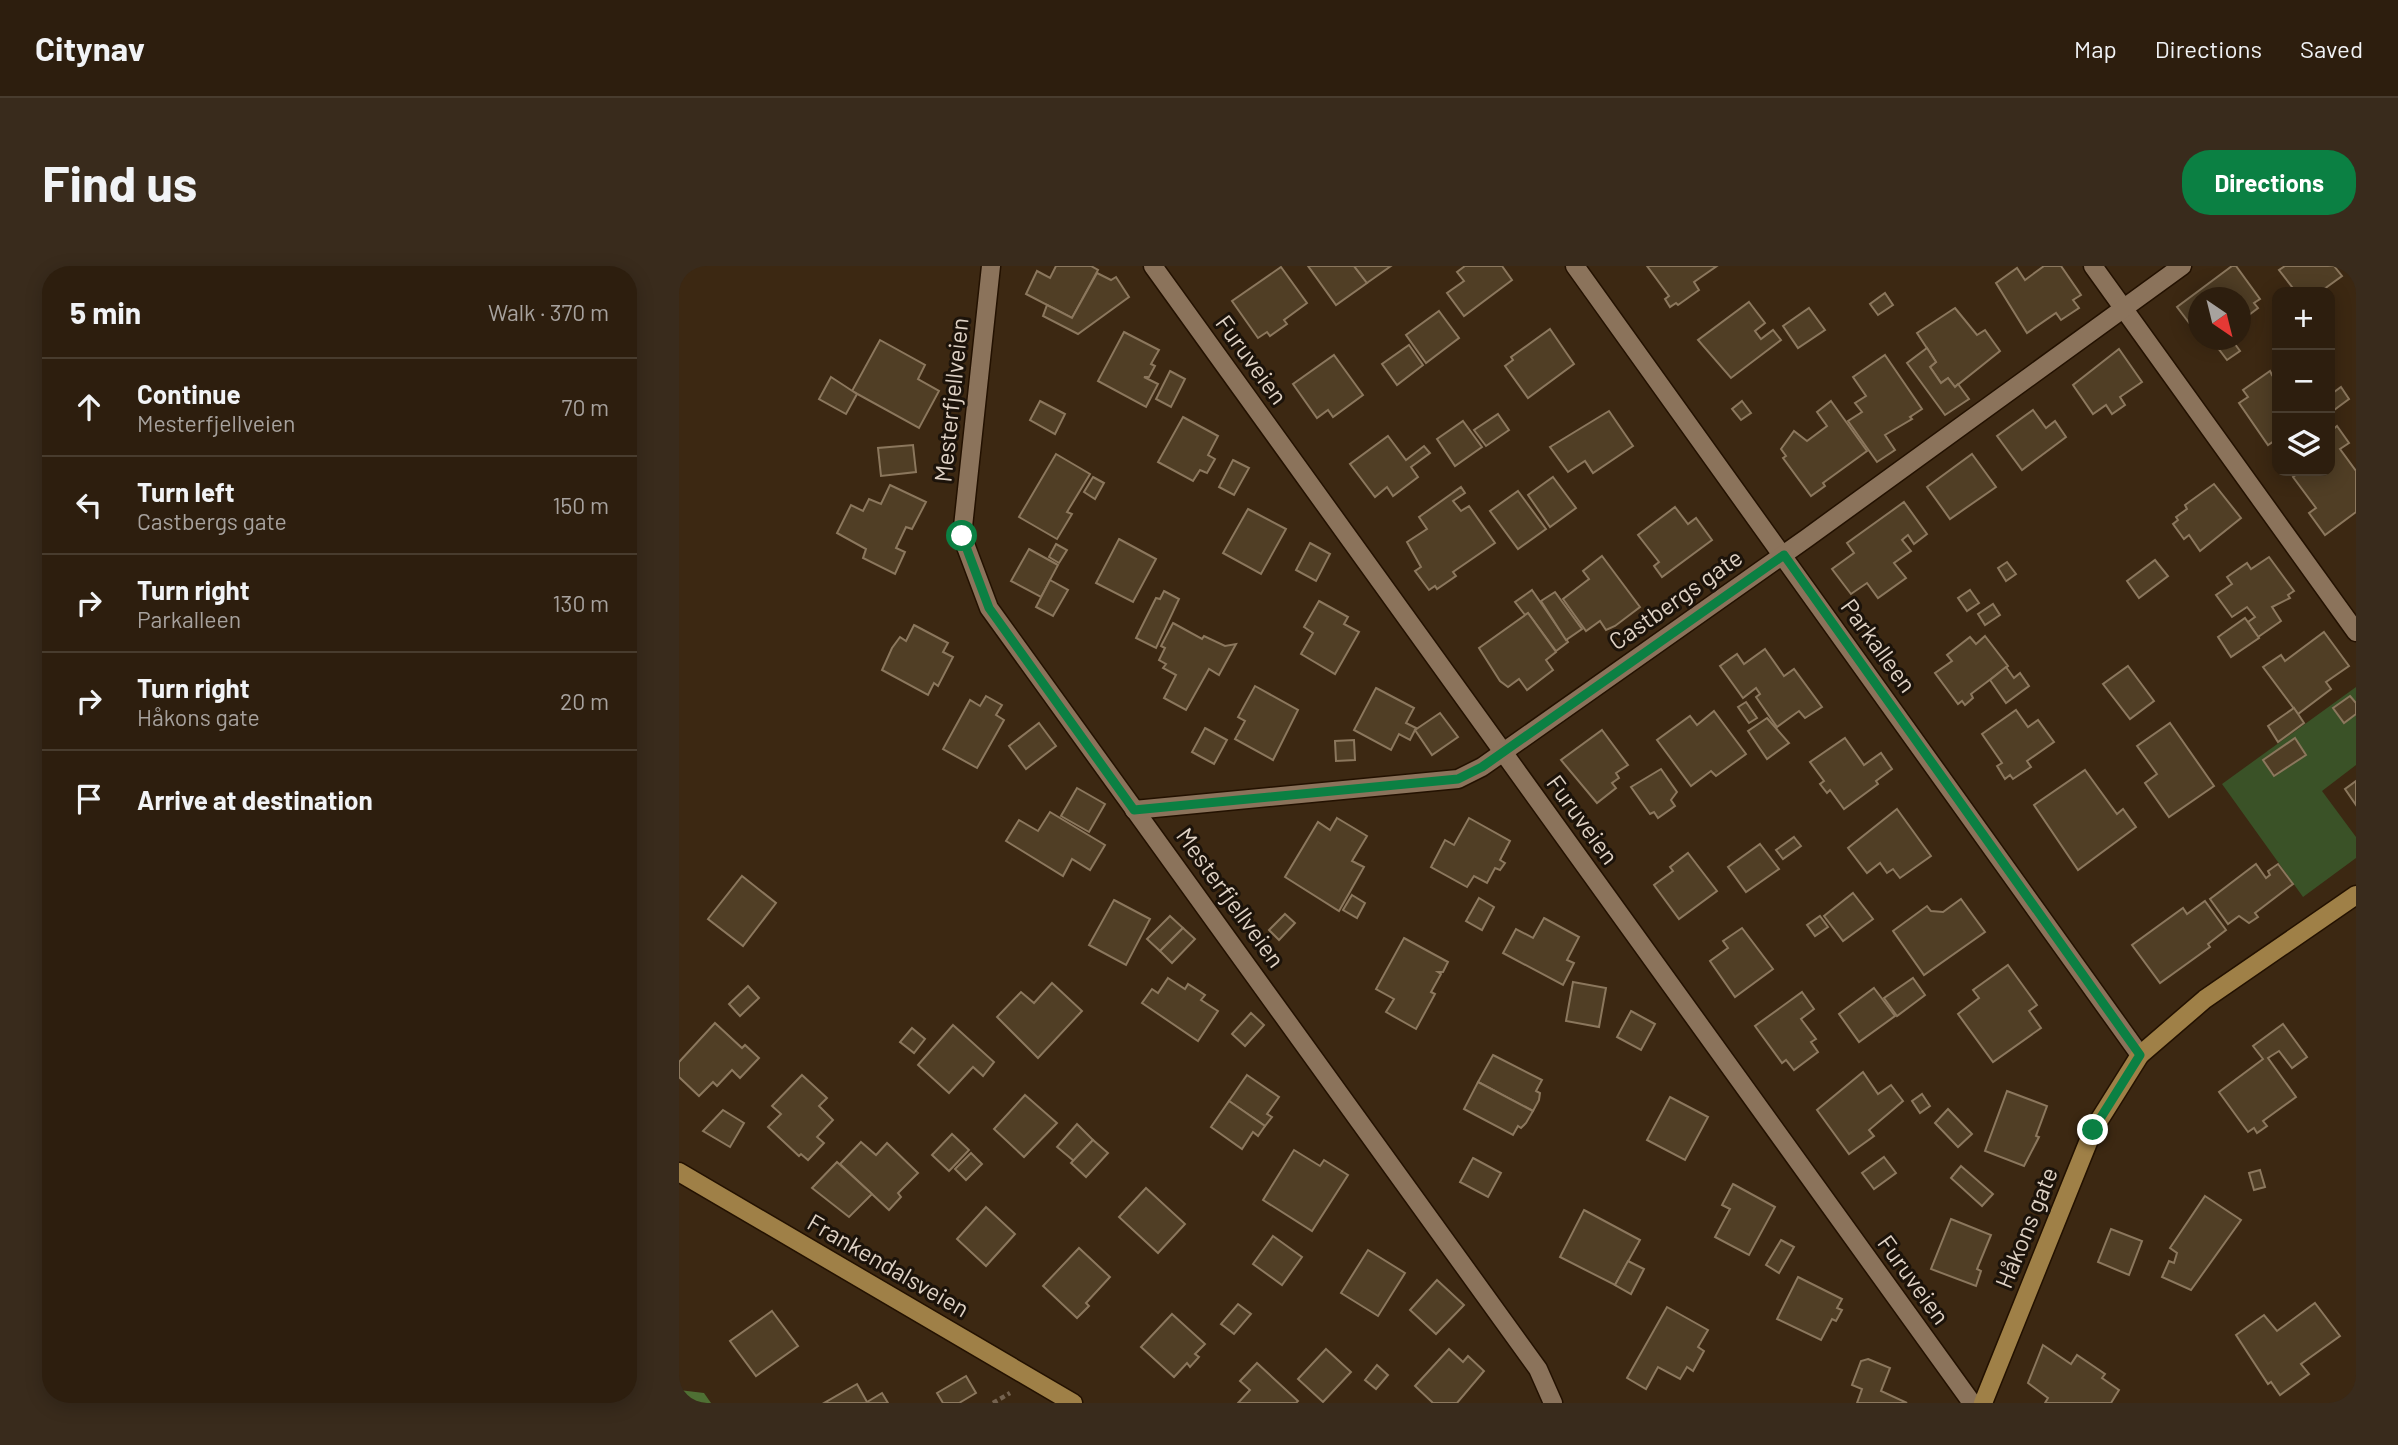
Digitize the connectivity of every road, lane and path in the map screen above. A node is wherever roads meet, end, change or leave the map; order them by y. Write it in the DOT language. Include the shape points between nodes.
graph roads {
  1 [pos="991,266"];
  2 [pos="1153,266"];
  3 [pos="1575,266"];
  4 [pos="2093,266"];
  5 [pos="2182,266"];
  6 [pos="2124,308"];
  7 [pos="1784,555"];
  8 [pos="2356,632"];
  9 [pos="1502,752"];
  10 [pos="1134,810"];
  11 [pos="2356,895"];
  12 [pos="2140,1055"];
  13 [pos="679,1172"];
  14 [pos="1011,1393"];
  15 [pos="993,1403"];
  16 [pos="1073,1403"];
  17 [pos="1553,1403"];
  18 [pos="1972,1403"];
  19 [pos="1983,1403"];
  1 -- 10 [label="street, Mesterfjellveien" via="962,536 989,608"];
  2 -- 9 [label="street, Furuveien"];
  3 -- 7 [label="street, Parkalleen"];
  4 -- 6 [label="street"];
  5 -- 6 [label="street, Castbergs gate"];
  6 -- 7 [label="street, Castbergs gate"];
  6 -- 8 [label="street"];
  7 -- 9 [label="street, Castbergs gate"];
  7 -- 12 [label="street, Parkalleen"];
  9 -- 10 [label="street, Castbergs gate" via="1458,779"];
  9 -- 18 [label="street, Furuveien"];
  10 -- 17 [label="street, Mesterfjellveien" via="1530,1358"];
  11 -- 12 [label="main road, Håkons gate" via="2205,999"];
  12 -- 19 [label="main road, Håkons gate" via="2093,1130"];
  13 -- 16 [label="main road, Frankendalsveien"];
  14 -- 15 [label="path"];
}
